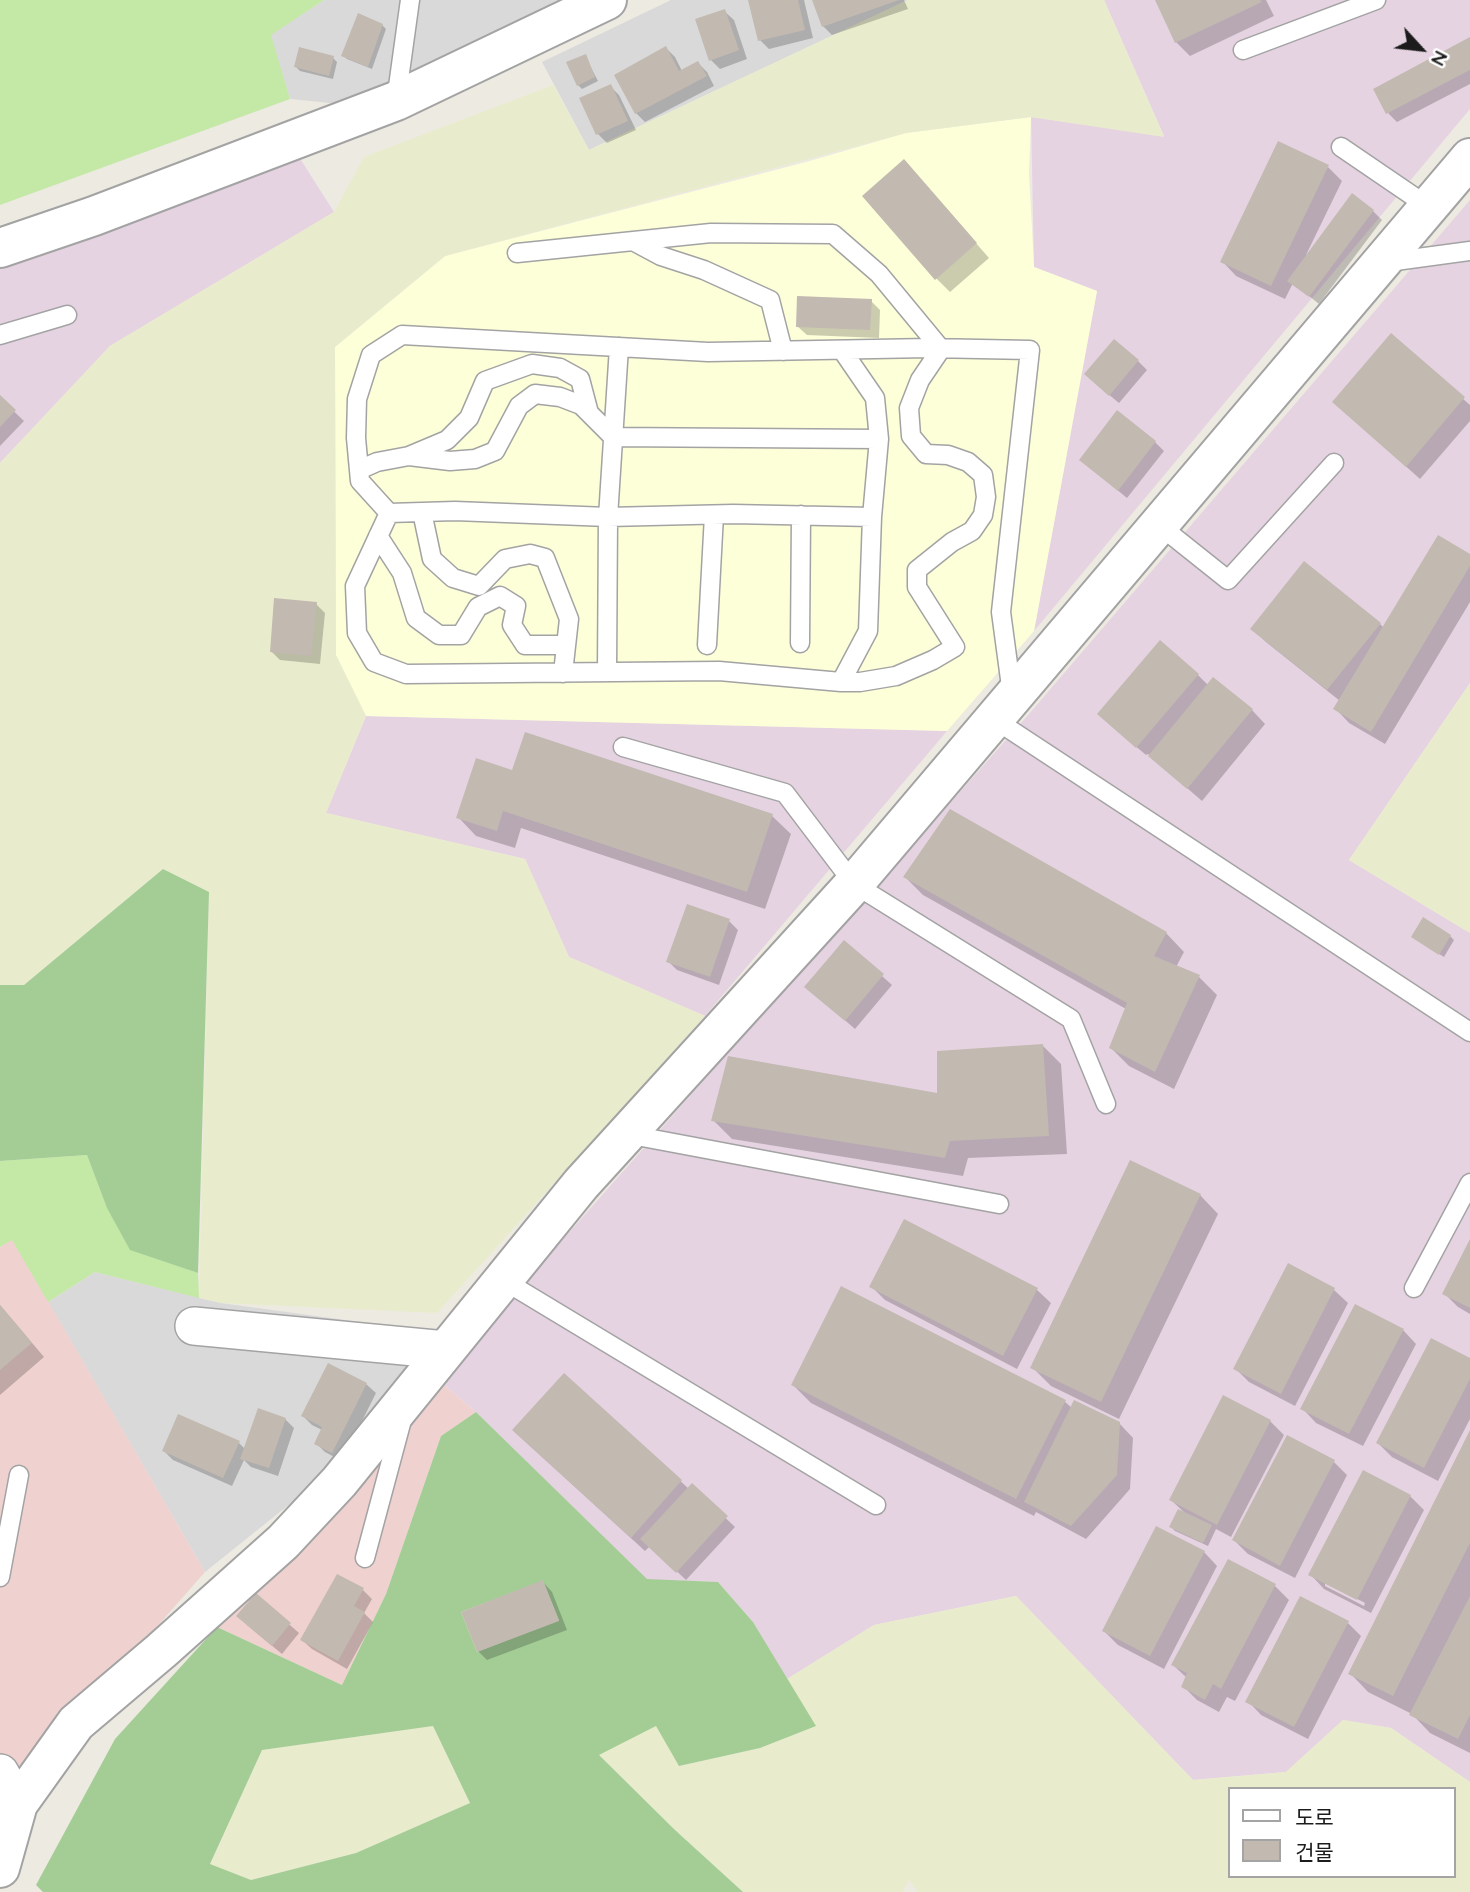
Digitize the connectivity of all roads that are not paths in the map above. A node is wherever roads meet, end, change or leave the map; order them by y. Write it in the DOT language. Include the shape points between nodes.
graph roads {
  1 [pos="410,0"];
  2 [pos="607,0"];
  3 [pos="1376,0"];
  4 [pos="1243,50"];
  5 [pos="396,101"];
  6 [pos="1341,148"];
  7 [pos="1470,158"];
  8 [pos="1429,207"];
  9 [pos="633,241"];
  10 [pos="0,248"];
  11 [pos="1470,251"];
  12 [pos="517,253"];
  13 [pos="1381,263"];
  14 [pos="67,315"];
  15 [pos="0,335"];
  16 [pos="619,347"];
  17 [pos="941,349"];
  18 [pos="842,350"];
  19 [pos="783,351"];
  20 [pos="589,413"];
  21 [pos="613,437"];
  22 [pos="879,439"];
  23 [pos="409,456"];
  24 [pos="1334,463"];
  25 [pos="359,470"];
  26 [pos="422,512"];
  27 [pos="389,513"];
  28 [pos="714,515"];
  29 [pos="801,515"];
  30 [pos="608,517"];
  31 [pos="872,517"];
  32 [pos="1159,525"];
  33 [pos="378,536"];
  34 [pos="800,642"];
  35 [pos="566,645"];
  36 [pos="707,645"];
  37 [pos="563,673"];
  38 [pos="607,673"];
  39 [pos="841,682"];
  40 [pos="1004,708"];
  41 [pos="624,747"];
  42 [pos="854,884"];
  43 [pos="1470,1032"];
  44 [pos="1106,1104"];
  45 [pos="626,1134"];
  46 [pos="1470,1183"];
  47 [pos="999,1204"];
  48 [pos="503,1280"];
  49 [pos="1414,1287"];
  50 [pos="194,1326"];
  51 [pos="446,1350"];
  52 [pos="408,1396"];
  53 [pos="19,1475"];
  54 [pos="876,1505"];
  55 [pos="365,1558"];
  56 [pos="0,1577"];
  57 [pos="9,1788"];
  58 [pos="0,1868"];
  1 -- 5 [label="lane"];
  2 -- 5 [label="street"];
  3 -- 4 [label="lane"];
  5 -- 10 [label="street"];
  6 -- 8 [label="lane"];
  7 -- 8 [label="street"];
  8 -- 13 [label="street"];
  9 -- 12 [label="lane"];
  9 -- 17 [label="lane" via="711,233 833,234 879,275"];
  9 -- 19 [label="lane" via="770,300"];
  11 -- 13 [label="lane"];
  13 -- 32 [label="street"];
  14 -- 15 [label="lane"];
  16 -- 19 [label="lane"];
  16 -- 21 [label="lane"];
  16 -- 25 [label="lane" via="402,335 371,355 357,399"];
  17 -- 18 [label="lane"];
  17 -- 39 [label="lane" via="920,380 909,408 911,436 926,454 968,463 983,475 986,497 983,514 972,531 917,570 917,587 955,647 896,676"];
  17 -- 40 [label="lane" via="1030,350 1001,611"];
  18 -- 19 [label="lane"];
  18 -- 22 [label="lane" via="875,398"];
  20 -- 21 [label="lane"];
  20 -- 23 [label="lane" via="560,397 535,394 519,406 495,451 450,461"];
  20 -- 23 [label="lane" via="580,379 559,368 532,364 485,381 462,426 447,440"];
  21 -- 22 [label="lane"];
  21 -- 30 [label="lane"];
  22 -- 31 [label="lane"];
  23 -- 25 [label="lane" via="377,461"];
  24 -- 32 [label="lane" via="1228,580"];
  25 -- 27 [label="lane" via="360,481"];
  26 -- 27 [label="lane"];
  26 -- 30 [label="lane"];
  26 -- 35 [label="lane" via="432,559 453,578 479,586 505,559 530,554 545,558 569,619"];
  27 -- 33 [label="lane"];
  28 -- 29 [label="lane"];
  28 -- 30 [label="lane"];
  28 -- 36 [label="lane"];
  29 -- 31 [label="lane"];
  29 -- 34 [label="lane"];
  30 -- 38 [label="lane"];
  31 -- 39 [label="lane" via="868,631"];
  32 -- 40 [label="street"];
  33 -- 35 [label="lane" via="402,573 416,618 439,635 461,635 478,607 500,596 516,606 512,625 525,645"];
  33 -- 37 [label="lane" via="355,586 357,633 374,662 406,674"];
  35 -- 37 [label="lane"];
  37 -- 38 [label="lane"];
  38 -- 39 [label="lane" via="719,671"];
  40 -- 42 [label="street"];
  40 -- 43 [label="lane"];
  41 -- 42 [label="lane" via="785,793"];
  42 -- 44 [label="lane" via="1071,1019"];
  42 -- 45 [label="street"];
  45 -- 47 [label="lane"];
  45 -- 48 [label="street"];
  46 -- 49 [label="lane"];
  48 -- 51 [label="street"];
  48 -- 54 [label="lane"];
  50 -- 51 [label="street"];
  51 -- 52 [label="street"];
  52 -- 55 [label="lane"];
  52 -- 57 [label="street" via="339,1482 283,1542 76,1723"];
  53 -- 56 [label="lane"];
  57 -- 58 [label="street"];
}
